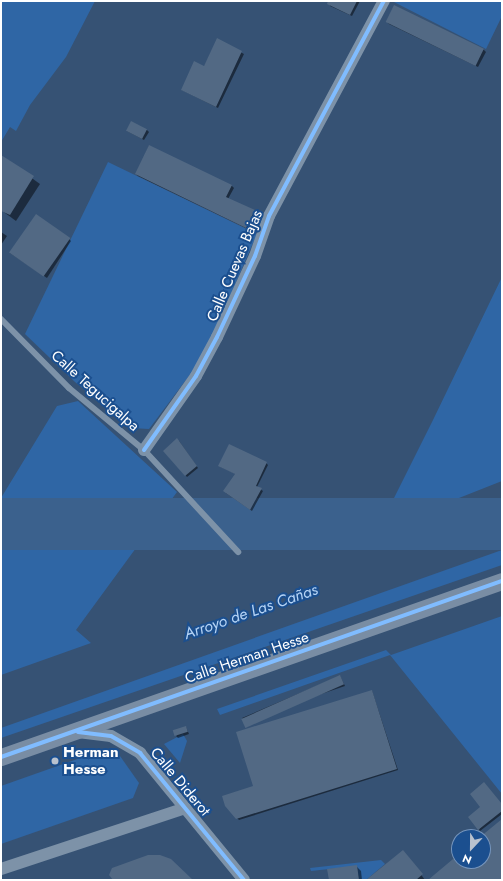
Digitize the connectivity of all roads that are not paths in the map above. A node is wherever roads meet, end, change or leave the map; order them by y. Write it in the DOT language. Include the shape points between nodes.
graph roads {
  1 [pos="384,1"];
  2 [pos="1,319"];
  3 [pos="144,450"];
  4 [pos="238,552"];
  5 [pos="502,581"];
  6 [pos="76,732"];
  7 [pos="1,757"];
  8 [pos="185,808"];
  9 [pos="1,869"];
  10 [pos="244,880"];
  1 -- 3 [label="street, Calle Cuevas Bajas" via="269,216 255,256 217,337 196,376"];
  2 -- 3 [label="lane, Calle Tegucigalpa" via="69,388"];
  3 -- 4 [label="lane, Calle Tegucigalpa"];
  5 -- 6 [label="main road, Calle Herman Hesse"];
  6 -- 7 [label="main road, Calle Herman Hesse"];
  6 -- 8 [label="street, Calle Diderot" via="111,736 140,753"];
  8 -- 9 [label="street"];
  8 -- 10 [label="street, Calle Diderot"];
}
